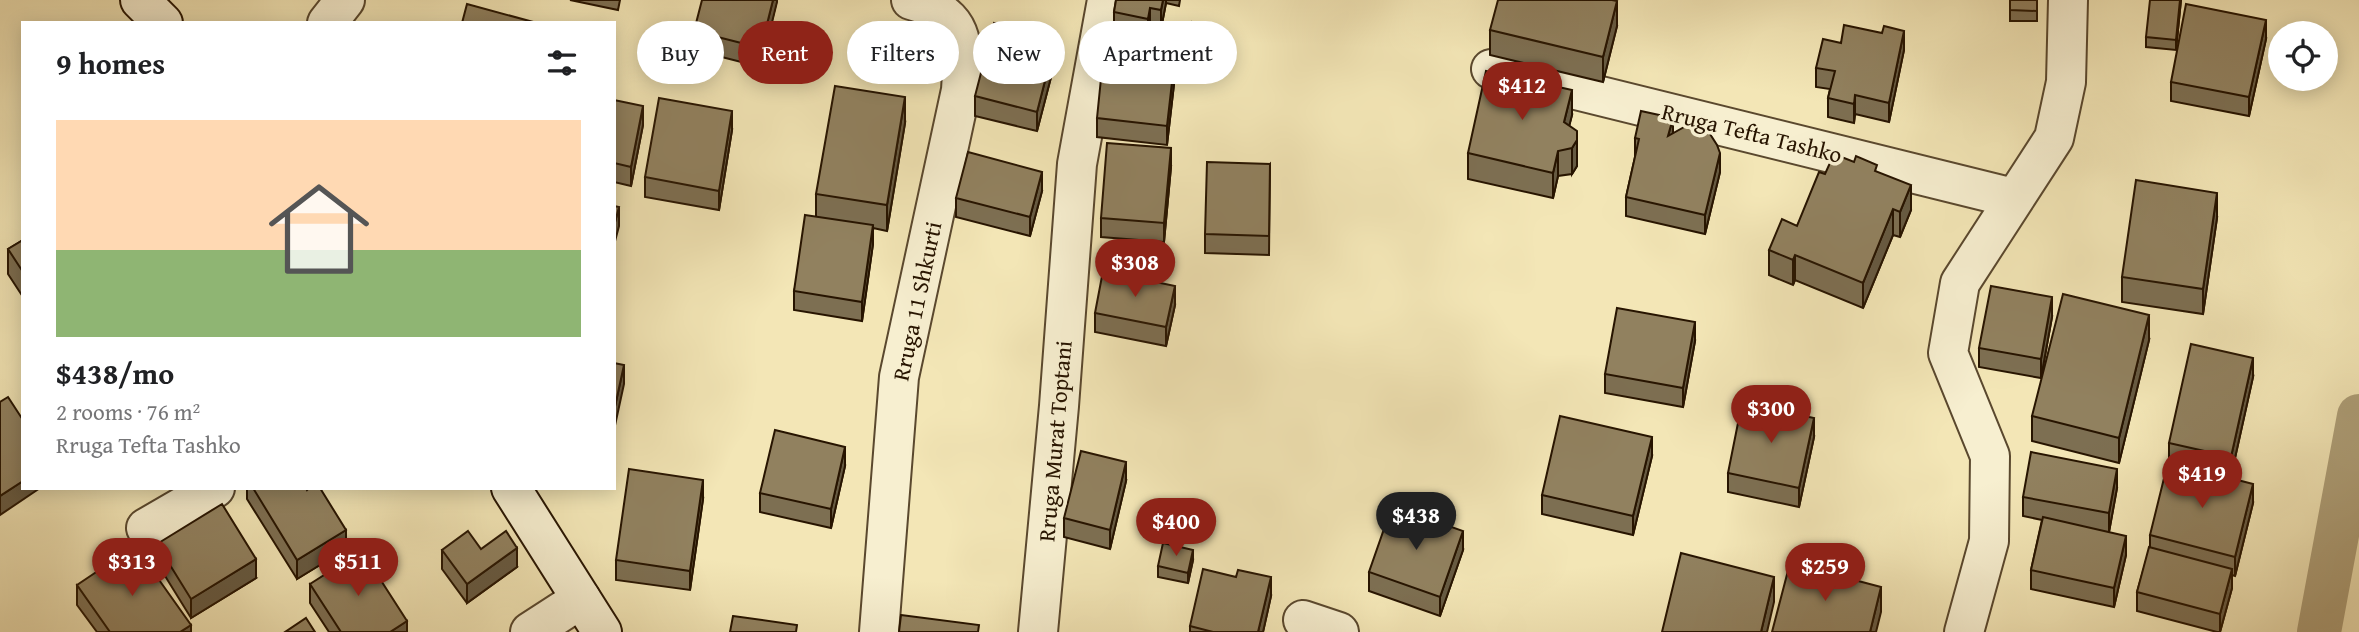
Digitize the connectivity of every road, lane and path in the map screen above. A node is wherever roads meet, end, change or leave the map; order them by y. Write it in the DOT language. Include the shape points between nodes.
graph roads {
  1 [pos="140,0"];
  2 [pos="345,0"];
  3 [pos="911,0"];
  4 [pos="1107,0"];
  5 [pos="2068,0"];
  6 [pos="161,21"];
  7 [pos="329,21"];
  8 [pos="1491,69"];
  9 [pos="2012,198"];
  10 [pos="212,490"];
  11 [pos="512,490"];
  12 [pos="146,528"];
  13 [pos="581,599"];
  14 [pos="1303,620"];
  15 [pos="530,632"];
  16 [pos="601,632"];
  17 [pos="879,632"];
  18 [pos="1038,632"];
  19 [pos="1339,632"];
  20 [pos="1964,632"];
  1 -- 6 [label="street"];
  2 -- 7 [label="street"];
  3 -- 17 [label="street, Rruga 11 Shkurti" via="930,5 953,25 964,47 961,90 898,377"];
  4 -- 18 [label="street, Rruga Murat Toptani" via="1077,164"];
  5 -- 9 [label="street" via="2066,82 2054,138"];
  8 -- 9 [label="street, Rruga Tefta Tashko"];
  9 -- 20 [label="street" via="1960,283 1948,353 1990,456 1989,541"];
  10 -- 12 [label="street"];
  11 -- 13 [label="street"];
  13 -- 15 [label="street"];
  13 -- 16 [label="street"];
  14 -- 19 [label="street"];
}
